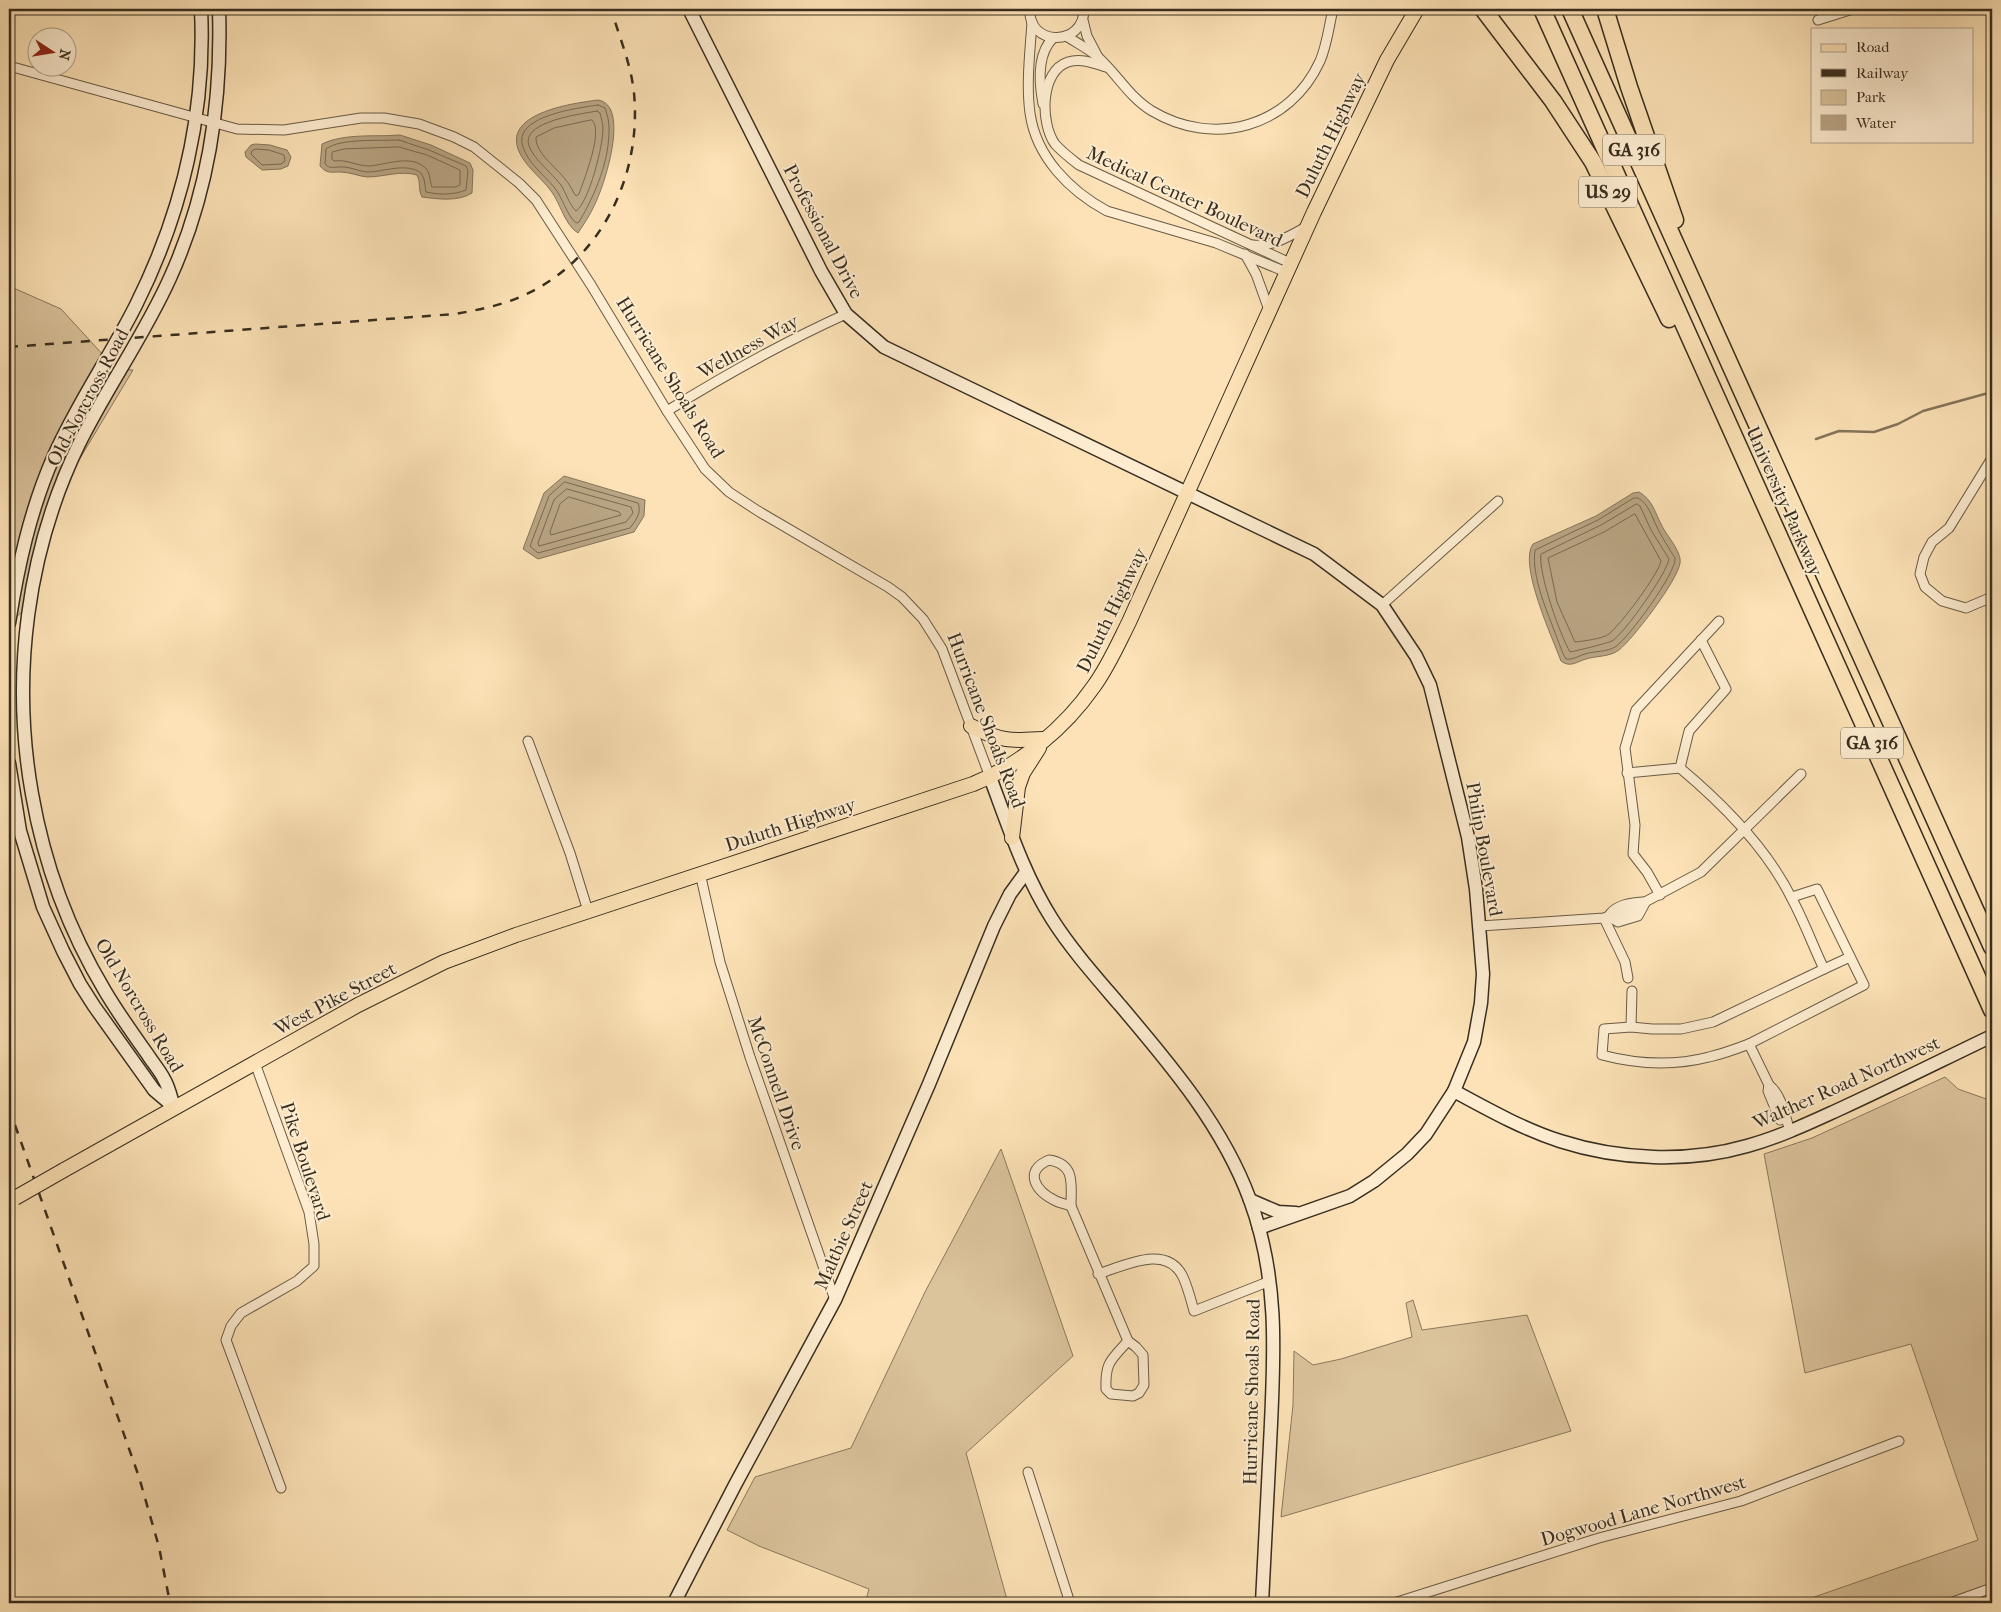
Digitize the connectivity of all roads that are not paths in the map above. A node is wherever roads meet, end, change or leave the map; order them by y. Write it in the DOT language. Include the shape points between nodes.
graph roads {
  1 [pos="201,9"];
  2 [pos="219,9"];
  3 [pos="690,9"];
  4 [pos="1030,9"];
  5 [pos="1084,9"];
  6 [pos="1332,9"];
  7 [pos="1405,9"];
  8 [pos="1417,9"];
  9 [pos="1483,9"];
  10 [pos="1542,9"];
  11 [pos="1570,9"];
  12 [pos="1606,9"];
  13 [pos="1852,9"];
  14 [pos="1083,20"];
  15 [pos="1818,20"];
  16 [pos="1032,22"];
  17 [pos="1066,36"];
  18 [pos="1053,38"];
  19 [pos="1098,57"];
  20 [pos="1387,60"];
  21 [pos="9,66"];
  22 [pos="1106,67"];
  23 [pos="1044,112"];
  24 [pos="196,119"];
  25 [pos="214,124"];
  26 [pos="1307,226"];
  27 [pos="1248,244"];
  28 [pos="1245,254"];
  29 [pos="1288,268"];
  30 [pos="1697,291"];
  31 [pos="1269,310"];
  32 [pos="846,314"];
  33 [pos="1712,388"];
  34 [pos="667,411"];
  35 [pos="1992,458"];
  36 [pos="1187,493"];
  37 [pos="1498,501"];
  38 [pos="1992,597"];
  39 [pos="1382,605"];
  40 [pos="1719,621"];
  41 [pos="9,623"];
  42 [pos="1701,640"];
  43 [pos="971,726"];
  44 [pos="1045,739"];
  45 [pos="528,741"];
  46 [pos="9,763"];
  47 [pos="1680,768"];
  48 [pos="1627,773"];
  49 [pos="1801,774"];
  50 [pos="990,777"];
  51 [pos="1744,830"];
  52 [pos="1012,838"];
  53 [pos="1026,872"];
  54 [pos="700,873"];
  55 [pos="1660,895"];
  56 [pos="1792,898"];
  57 [pos="1646,902"];
  58 [pos="588,911"];
  59 [pos="1624,912"];
  60 [pos="1606,917"];
  61 [pos="1480,926"];
  62 [pos="1992,947"];
  63 [pos="1850,957"];
  64 [pos="1824,969"];
  65 [pos="1628,978"];
  66 [pos="1632,991"];
  67 [pos="1992,1010"];
  68 [pos="1631,1026"];
  69 [pos="1992,1036"];
  70 [pos="1749,1044"];
  71 [pos="255,1063"];
  72 [pos="1454,1091"];
  73 [pos="174,1107"];
  74 [pos="1787,1132"];
  75 [pos="12,1199"];
  76 [pos="1250,1200"];
  77 [pos="1071,1206"];
  78 [pos="1304,1214"];
  79 [pos="1259,1228"];
  80 [pos="1098,1274"];
  81 [pos="1270,1281"];
  82 [pos="835,1300"];
  83 [pos="1128,1341"];
  84 [pos="1899,1441"];
  85 [pos="1028,1472"];
  86 [pos="281,1488"];
  87 [pos="1992,1588"];
  88 [pos="674,1603"];
  89 [pos="1070,1603"];
  90 [pos="1262,1603"];
  91 [pos="1394,1603"];
  92 [pos="1950,1603"];
  1 -- 24 [label="street, Old Norcross Road" via="202,52"];
  2 -- 25 [label="street, Old Norcross Road"];
  3 -- 32 [label="street, Professional Drive"];
  4 -- 16 [label="street, Medical Center Boulevard"];
  5 -- 14 [label="street"];
  6 -- 22 [label="street" via="1321,59 1302,90 1274,113 1241,127 1222,130 1166,118 1137,100"];
  7 -- 20 [label="main road, Duluth Highway"];
  8 -- 20 [label="main road, Duluth Highway"];
  9 -- 33 [label="highway, US 29" via="1554,101 1593,162 1674,330"];
  10 -- 33 [label="highway, University Parkway / GA 316"];
  11 -- 30 [label="highway, University Parkway / GA 316"];
  12 -- 30 [label="highway, US 29" via="1628,87"];
  13 -- 15 [label="street"];
  14 -- 17 [label="street"];
  14 -- 19 [label="street"];
  16 -- 18 [label="street" via="1044,35"];
  16 -- 28 [label="street, Medical Center Boulevard" via="1030,113 1034,133 1043,152 1061,177 1107,211 1184,232"];
  17 -- 18 [label="street"];
  17 -- 19 [label="street"];
  18 -- 23 [label="street" via="1042,57 1040,83"];
  19 -- 22 [label="street"];
  20 -- 26 [label="main road, Duluth Highway"];
  21 -- 24 [label="street, Hurricane Shoals Road"];
  22 -- 23 [label="street, Medical Center Boulevard" via="1083,60 1070,61 1057,68 1049,80"];
  23 -- 27 [label="street, Medical Center Boulevard" via="1056,144 1078,165"];
  24 -- 25 [label="street, Hurricane Shoals Road"];
  24 -- 41 [label="street, Old Norcross Road" via="175,210 156,264 64,432 40,490 22,550"];
  25 -- 34 [label="street, Hurricane Shoals Road" via="269,131 361,118 384,118 420,124 474,147 536,200"];
  25 -- 73 [label="street, Old Norcross Road" via="199,193 170,278 80,442 54,505 38,560 24,652 24,728 28,771 51,874 93,969 165,1080"];
  26 -- 27 [label="street, Duluth Highway" via="1275,243"];
  26 -- 29 [label="main road, Duluth Highway"];
  27 -- 29 [label="street, Medical Center Boulevard"];
  28 -- 29 [label="street, Medical Center Boulevard"];
  28 -- 31 [label="street, Medical Center Boulevard"];
  29 -- 31 [label="main road, Duluth Highway"];
  30 -- 62 [label="highway, University Parkway / GA 316"];
  31 -- 36 [label="main road, Duluth Highway"];
  32 -- 34 [label="street, Wellness Way" via="738,368"];
  32 -- 36 [label="street, Professional Drive" via="884,347"];
  33 -- 67 [label="highway, University Parkway / GA 316"];
  34 -- 43 [label="street, Hurricane Shoals Road" via="697,459 730,492 874,578 912,607 942,649"];
  35 -- 38 [label="street" via="1949,528 1932,542 1920,574 1925,587 1942,601 1966,608"];
  36 -- 39 [label="street, Philip Boulevard" via="1314,554"];
  36 -- 44 [label="main road, Duluth Highway" via="1106,668 1075,709"];
  37 -- 39 [label="street"];
  39 -- 61 [label="street, Philip Boulevard" via="1416,656 1430,685 1468,836"];
  40 -- 42 [label="street"];
  42 -- 47 [label="street" via="1726,689 1689,731"];
  42 -- 48 [label="street" via="1636,710 1625,748"];
  43 -- 44 [label="main road" via="1004,740"];
  43 -- 50 [label="street, Hurricane Shoals Road"];
  44 -- 50 [label="main road, Duluth Highway"];
  44 -- 52 [label="main road" via="1023,773 1018,787"];
  45 -- 58 [label="street"];
  46 -- 73 [label="street, Old Norcross Road" via="20,831 43,907 63,951 94,1006 154,1090"];
  47 -- 48 [label="street"];
  47 -- 51 [label="street"];
  48 -- 55 [label="street" via="1635,825 1633,854"];
  49 -- 51 [label="street"];
  50 -- 52 [label="street, Hurricane Shoals Road"];
  50 -- 54 [label="main road, Duluth Highway"];
  51 -- 55 [label="street" via="1701,872"];
  51 -- 56 [label="street" via="1764,852"];
  52 -- 53 [label="street, Hurricane Shoals Road"];
  53 -- 76 [label="street, Hurricane Shoals Road" via="1052,920 1204,1112 1226,1148"];
  53 -- 82 [label="street, Maltbie Street" via="1010,894 994,926"];
  54 -- 58 [label="main road, West Pike Street"];
  54 -- 82 [label="street, McConnell Drive" via="720,962 750,1057"];
  55 -- 57 [label="street"];
  56 -- 63 [label="street" via="1817,889"];
  56 -- 64 [label="street"];
  57 -- 59 [label="street" via="1629,903"];
  57 -- 59 [label="street" via="1638,916"];
  58 -- 71 [label="main road, West Pike Street" via="444,962 358,1005"];
  59 -- 60 [label="street" via="1614,909"];
  59 -- 60 [label="street" via="1618,922"];
  60 -- 61 [label="street"];
  60 -- 65 [label="street" via="1625,962"];
  61 -- 72 [label="street, Philip Boulevard" via="1481,1003 1474,1042"];
  63 -- 64 [label="street"];
  63 -- 70 [label="street" via="1864,985"];
  64 -- 68 [label="street" via="1713,1022 1681,1030"];
  66 -- 68 [label="street"];
  68 -- 70 [label="street" via="1604,1029 1602,1055 1619,1060 1665,1063 1708,1058"];
  69 -- 74 [label="street, Walther Road Northwest"];
  70 -- 74 [label="street"];
  71 -- 73 [label="main road, West Pike Street"];
  71 -- 86 [label="street, Pike Boulevard" via="301,1187 314,1244 314,1266 296,1281 241,1313 226,1340"];
  72 -- 74 [label="street, Walther Road Northwest" via="1544,1136 1576,1146 1626,1154 1666,1157 1706,1154 1746,1146"];
  72 -- 78 [label="street, Philip Boulevard" via="1426,1134 1386,1171 1350,1196"];
  73 -- 75 [label="main road, West Pike Street, bridge"];
  76 -- 78 [label="street" via="1278,1212"];
  76 -- 79 [label="street, Hurricane Shoals Road"];
  77 -- 77 [label="street" via="1070,1174 1064,1164 1050,1160 1039,1164 1033,1175 1035,1184 1055,1201"];
  77 -- 80 [label="street"];
  78 -- 79 [label="street, Philip Boulevard"];
  79 -- 81 [label="street, Hurricane Shoals Road"];
  80 -- 81 [label="street" via="1149,1258 1166,1261 1183,1276 1194,1311"];
  80 -- 83 [label="street"];
  81 -- 90 [label="street, Hurricane Shoals Road" via="1274,1359"];
  82 -- 88 [label="street, Maltbie Street"];
  83 -- 83 [label="street" via="1143,1355 1144,1385 1133,1396 1111,1394 1106,1389 1107,1366"];
  84 -- 91 [label="street, Dogwood Lane Northwest" via="1741,1500 1599,1538"];
  85 -- 89 [label="street"];
  87 -- 92 [label="street"];
}
